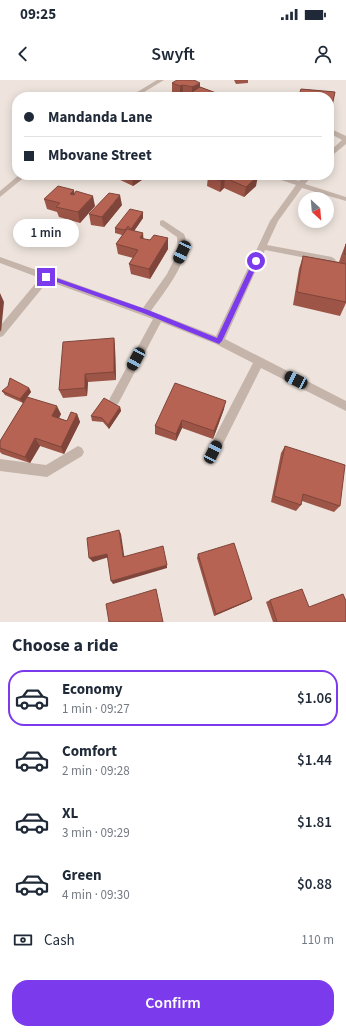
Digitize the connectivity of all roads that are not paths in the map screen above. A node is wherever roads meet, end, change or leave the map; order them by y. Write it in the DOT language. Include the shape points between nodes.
graph roads {
  1 [pos="162,80"];
  2 [pos="142,92"];
  3 [pos="334,133"];
  4 [pos="346,140"];
  5 [pos="334,153"];
  6 [pos="18,180"];
  7 [pos="287,180"];
  8 [pos="293,180"];
  9 [pos="305,180"];
  10 [pos="301,184"];
  11 [pos="0,195"];
  12 [pos="346,199"];
  13 [pos="163,223"];
  14 [pos="262,247"];
  15 [pos="0,260"];
  16 [pos="332,260"];
  17 [pos="46,277"];
  18 [pos="146,312"];
  19 [pos="158,317"];
  20 [pos="0,333"];
  21 [pos="219,341"];
  22 [pos="259,362"];
  23 [pos="114,401"];
  24 [pos="346,406"];
  25 [pos="78,452"];
  26 [pos="213,452"];
  27 [pos="0,465"];
  1 -- 2 [label="street"];
  3 -- 4 [label="street"];
  4 -- 5 [label="street" via="342,148"];
  6 -- 11 [label="street"];
  7 -- 10 [label="street"];
  8 -- 10 [label="street"];
  9 -- 10 [label="street"];
  10 -- 12 [label="street"];
  10 -- 14 [label="street" via="274,222"];
  13 -- 18 [label="street" via="181,236 182,252"];
  14 -- 16 [label="street"];
  14 -- 21 [label="street"];
  15 -- 17 [label="street"];
  17 -- 18 [label="street"];
  17 -- 20 [label="street"];
  18 -- 19 [label="street"];
  19 -- 21 [label="street"];
  19 -- 23 [label="street"];
  21 -- 22 [label="street"];
  22 -- 24 [label="street"];
  22 -- 26 [label="street"];
  25 -- 27 [label="street" via="47,471"];
}
